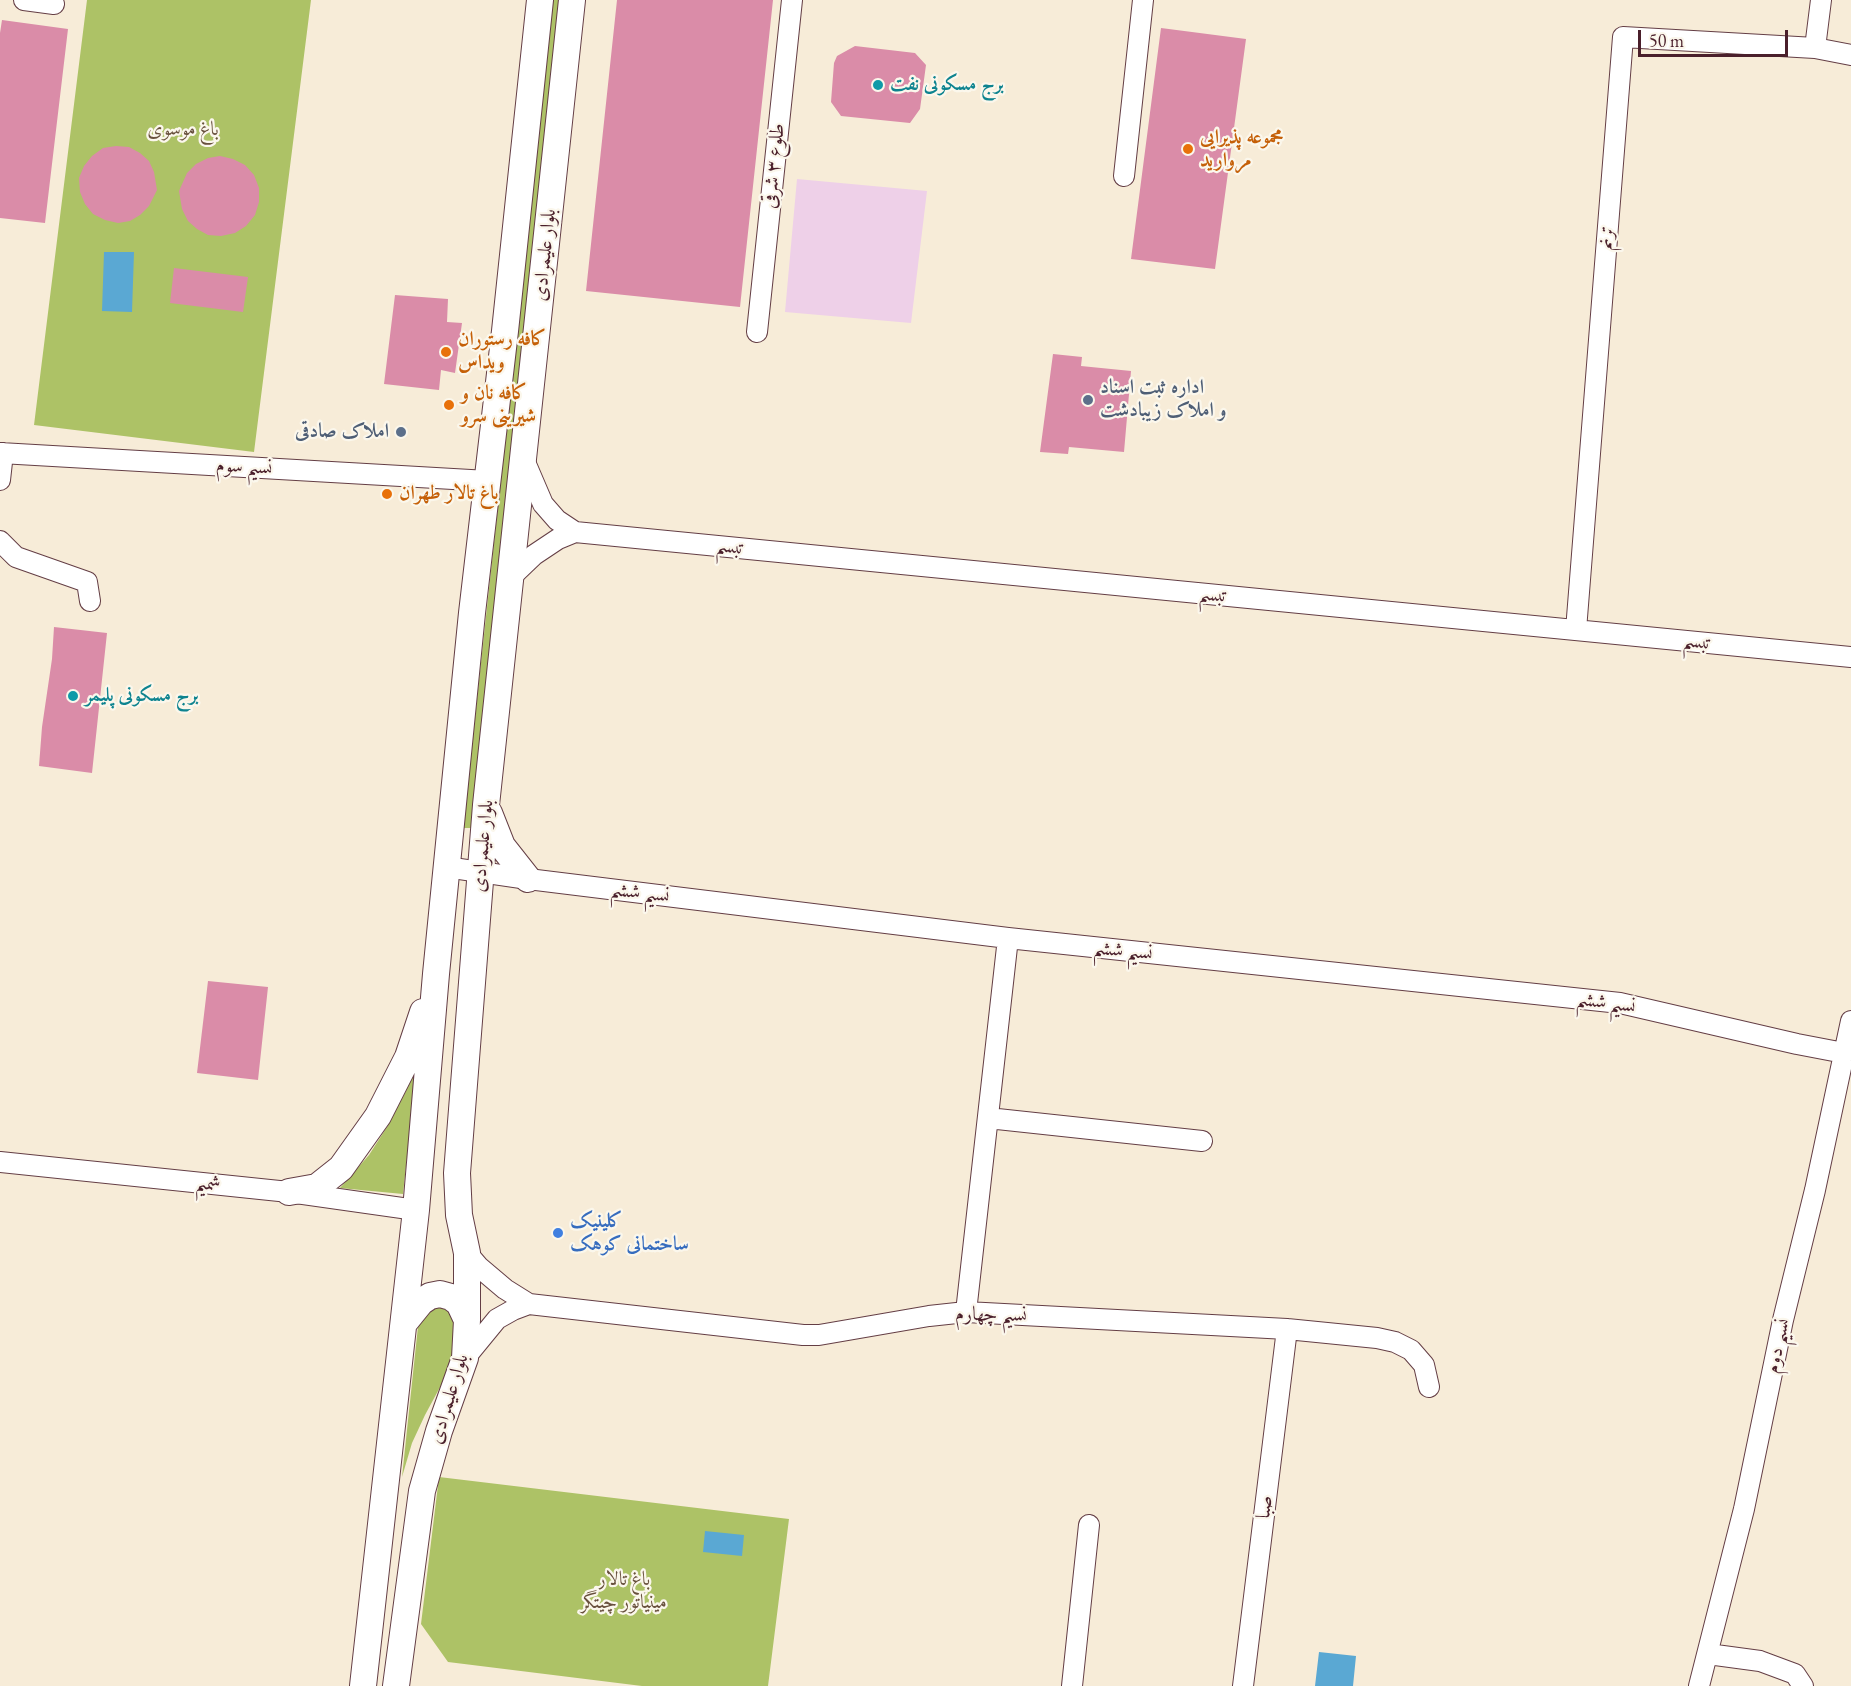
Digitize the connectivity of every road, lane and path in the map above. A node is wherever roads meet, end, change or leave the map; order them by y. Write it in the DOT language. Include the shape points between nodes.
graph roads {
  1 [pos="24,0"];
  2 [pos="540,0"];
  3 [pos="573,0"];
  4 [pos="792,0"];
  5 [pos="1143,0"];
  6 [pos="1821,0"];
  7 [pos="54,4"];
  8 [pos="1815,48"];
  9 [pos="1851,55"];
  10 [pos="1124,176"];
  11 [pos="757,332"];
  12 [pos="1,453"];
  13 [pos="524,459"];
  14 [pos="0,480"];
  15 [pos="488,481"];
  16 [pos="575,532"];
  17 [pos="0,541"];
  18 [pos="511,577"];
  19 [pos="90,601"];
  20 [pos="1576,630"];
  21 [pos="1851,657"];
  22 [pos="486,805"];
  23 [pos="446,867"];
  24 [pos="481,873"];
  25 [pos="528,879"];
  26 [pos="1008,938"];
  27 [pos="436,974"];
  28 [pos="1851,1021"];
  29 [pos="1844,1053"];
  30 [pos="988,1118"];
  31 [pos="1202,1141"];
  32 [pos="0,1162"];
  33 [pos="289,1192"];
  34 [pos="416,1210"];
  35 [pos="467,1253"];
  36 [pos="529,1304"];
  37 [pos="966,1312"];
  38 [pos="467,1320"];
  39 [pos="404,1323"];
  40 [pos="1287,1329"];
  41 [pos="465,1358"];
  42 [pos="1429,1387"];
  43 [pos="1089,1525"];
  44 [pos="1708,1654"];
  45 [pos="363,1686"];
  46 [pos="396,1686"];
  47 [pos="1072,1686"];
  48 [pos="1243,1686"];
  49 [pos="1699,1686"];
  50 [pos="1803,1686"];
  1 -- 7 [label="street"];
  2 -- 15 [label="main road, بلوار علیمرادی"];
  3 -- 13 [label="main road, بلوار علیمرادی"];
  4 -- 11 [label="street, طلوع ۳ شرقی"];
  5 -- 10 [label="street"];
  6 -- 8 [label="street"];
  8 -- 9 [label="street"];
  8 -- 20 [label="street, ترنم" via="1623,37"];
  12 -- 14 [label="street"];
  12 -- 15 [label="street, نسیم سوم"];
  13 -- 16 [label="street" via="543,504"];
  13 -- 18 [label="main road, بلوار علیمرادی"];
  15 -- 23 [label="main road, بلوار علیمرادی"];
  16 -- 18 [label="street" via="534,555"];
  16 -- 20 [label="street, تبسم"];
  17 -- 19 [label="street" via="16,557 87,582"];
  18 -- 22 [label="main road, بلوار علیمرادی"];
  20 -- 21 [label="street, تبسم"];
  22 -- 24 [label="main road, بلوار علیمرادی"];
  22 -- 25 [label="main road" via="502,846"];
  23 -- 24 [label="street, نسیم ششم"];
  23 -- 27 [label="main road, بلوار علیمرادی"];
  24 -- 25 [label="street, نسیم ششم"];
  24 -- 35 [label="main road, بلوار علیمرادی" via="457,1173 459,1215"];
  25 -- 26 [label="street, نسیم ششم"];
  26 -- 29 [label="street, نسیم ششم" via="1620,1003"];
  26 -- 30 [label="street"];
  27 -- 33 [label="main road" via="408,1057 378,1116 341,1168 317,1187"];
  27 -- 34 [label="main road, بلوار علیمرادی"];
  28 -- 29 [label="street"];
  29 -- 44 [label="street, نسیم دوم" via="1744,1509"];
  30 -- 31 [label="street"];
  30 -- 37 [label="street"];
  32 -- 33 [label="street, شمیم"];
  33 -- 34 [label="street, شمیم"];
  34 -- 39 [label="main road, بلوار علیمرادی"];
  35 -- 36 [label="street, نسیم چهارم" via="505,1289"];
  35 -- 38 [label="main road, بلوار علیمرادی"];
  36 -- 37 [label="street, نسیم چهارم" via="803,1335"];
  36 -- 41 [label="street" via="498,1319"];
  37 -- 40 [label="street, نسیم چهارم"];
  38 -- 39 [label="main road" via="459,1303 440,1294 421,1302"];
  38 -- 41 [label="main road, بلوار علیمرادی"];
  39 -- 45 [label="main road, بلوار علیمرادی"];
  40 -- 42 [label="street, نسیم چهارم" via="1395,1342 1411,1350 1424,1365"];
  40 -- 48 [label="street, صبا"];
  41 -- 46 [label="main road, بلوار علیمرادی" via="422,1491"];
  43 -- 47 [label="street"];
  44 -- 49 [label="street, نسیم دوم"];
  44 -- 50 [label="street" via="1760,1661 1795,1674"];
}
